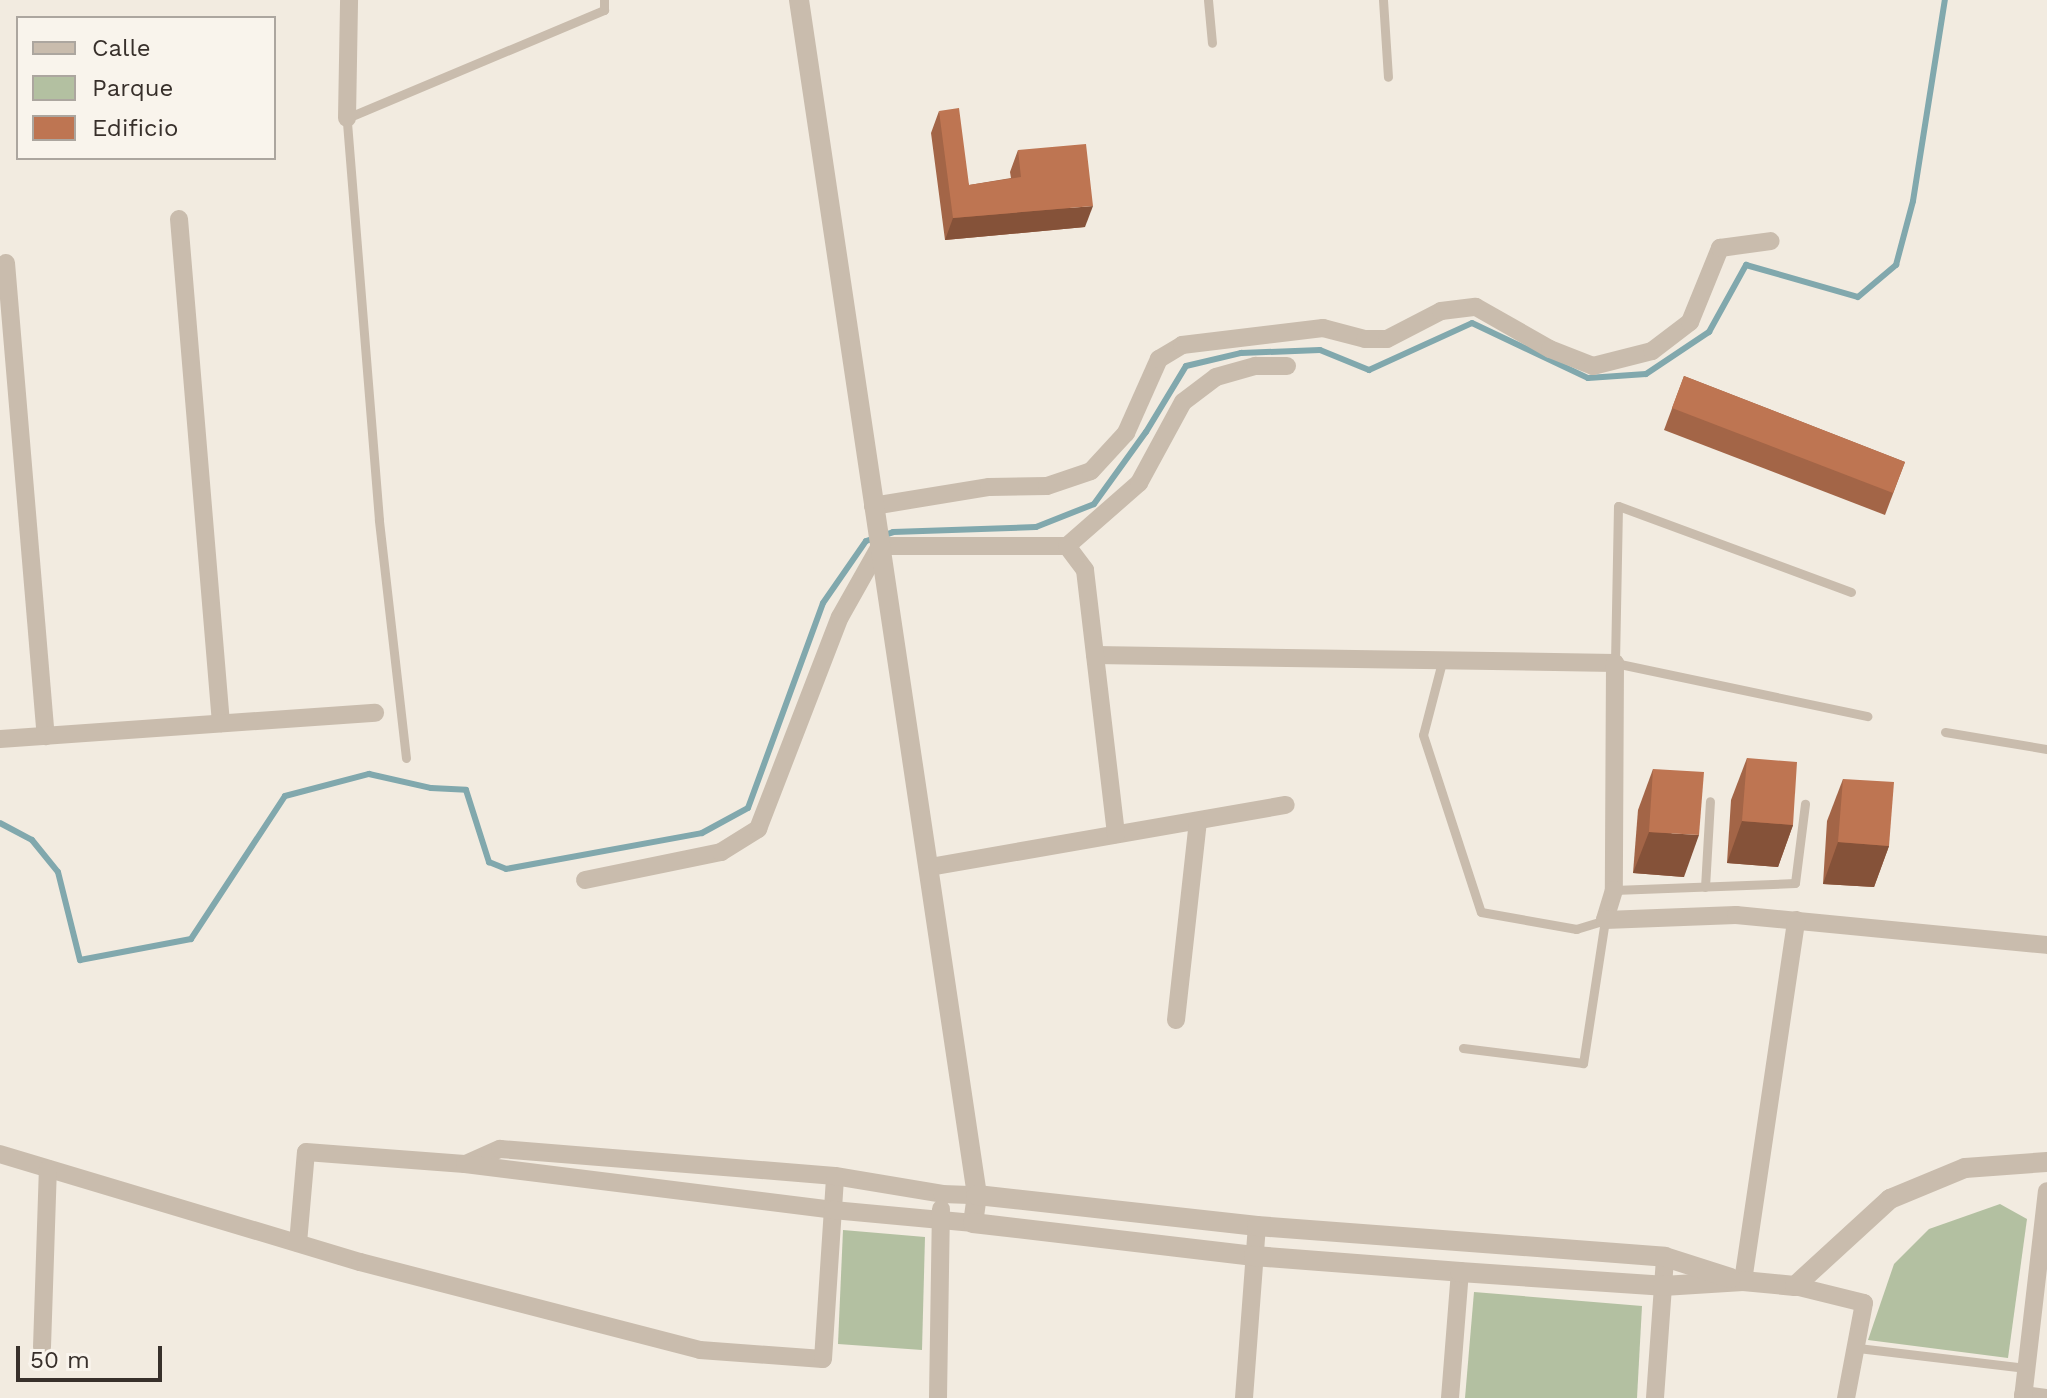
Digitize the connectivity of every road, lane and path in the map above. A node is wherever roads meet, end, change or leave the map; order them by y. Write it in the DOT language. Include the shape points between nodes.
graph roads {
  1 [pos="349,0"];
  2 [pos="604,0"];
  3 [pos="799,0"];
  4 [pos="1208,0"];
  5 [pos="1383,0"];
  6 [pos="1212,43"];
  7 [pos="1388,77"];
  8 [pos="347,118"];
  9 [pos="179,219"];
  10 [pos="1771,241"];
  11 [pos="6,263"];
  12 [pos="1287,366"];
  13 [pos="873,506"];
  14 [pos="879,540"];
  15 [pos="1067,546"];
  16 [pos="1851,592"];
  17 [pos="1095,655"];
  18 [pos="1442,662"];
  19 [pos="1615,663"];
  20 [pos="375,713"];
  21 [pos="1867,716"];
  22 [pos="221,723"];
  23 [pos="1945,732"];
  24 [pos="46,736"];
  25 [pos="0,739"];
  26 [pos="2047,749"];
  27 [pos="406,758"];
  28 [pos="1710,801"];
  29 [pos="1805,804"];
  30 [pos="1286,805"];
  31 [pos="1198,821"];
  32 [pos="1116,834"];
  33 [pos="930,867"];
  34 [pos="585,880"];
  35 [pos="1705,887"];
  36 [pos="1614,890"];
  37 [pos="1605,920"];
  38 [pos="1796,920"];
  39 [pos="2047,945"];
  40 [pos="1176,1020"];
  41 [pos="1463,1048"];
  42 [pos="0,1154"];
  43 [pos="2047,1162"];
  44 [pos="465,1164"];
  45 [pos="48,1169"];
  46 [pos="835,1176"];
  47 [pos="2047,1191"];
  48 [pos="942,1194"];
  49 [pos="977,1195"];
  50 [pos="833,1210"];
  51 [pos="941,1219"];
  52 [pos="973,1223"];
  53 [pos="1257,1226"];
  54 [pos="298,1243"];
  55 [pos="1254,1256"];
  56 [pos="1665,1257"];
  57 [pos="1460,1272"];
  58 [pos="1743,1281"];
  59 [pos="1663,1286"];
  60 [pos="1795,1286"];
  61 [pos="42,1347"];
  62 [pos="1858,1348"];
  63 [pos="2026,1368"];
  64 [pos="2023,1396"];
  65 [pos="938,1398"];
  66 [pos="1244,1398"];
  67 [pos="1450,1398"];
  68 [pos="1655,1398"];
  69 [pos="1846,1398"];
  70 [pos="2047,1398"];
  1 -- 8 [label="street"];
  2 -- 8 [label="lane" via="604,10"];
  3 -- 13 [label="street"];
  4 -- 6 [label="lane"];
  5 -- 7 [label="lane"];
  8 -- 27 [label="lane" via="379,520"];
  9 -- 22 [label="street"];
  10 -- 13 [label="street" via="1720,248 1690,322 1652,351 1593,366 1550,349 1476,307 1441,311 1387,339 1323,328 1182,345 1159,359 1126,433 1091,471 1047,486 989,487"];
  11 -- 24 [label="street"];
  12 -- 15 [label="street" via="1255,366 1216,377 1183,402 1139,483"];
  13 -- 14 [label="street"];
  14 -- 15 [label="street"];
  14 -- 33 [label="street"];
  14 -- 34 [label="street" via="840,617 758,829 721,852"];
  15 -- 17 [label="street" via="1085,570"];
  16 -- 19 [label="lane" via="1618,506"];
  17 -- 18 [label="street"];
  17 -- 32 [label="street"];
  18 -- 19 [label="street"];
  18 -- 37 [label="lane" via="1423,735 1481,912 1576,929"];
  19 -- 21 [label="lane"];
  19 -- 36 [label="street"];
  20 -- 22 [label="street"];
  22 -- 24 [label="street"];
  23 -- 26 [label="lane"];
  24 -- 25 [label="street"];
  28 -- 35 [label="lane"];
  29 -- 35 [label="lane" via="1795,883"];
  30 -- 31 [label="street"];
  31 -- 32 [label="street"];
  31 -- 40 [label="street"];
  32 -- 33 [label="street"];
  33 -- 49 [label="street"];
  35 -- 36 [label="lane"];
  36 -- 37 [label="street"];
  37 -- 38 [label="street" via="1736,915"];
  37 -- 41 [label="lane" via="1583,1063"];
  38 -- 39 [label="street"];
  38 -- 58 [label="street"];
  42 -- 45 [label="street"];
  43 -- 60 [label="street" via="1965,1168 1890,1199"];
  44 -- 46 [label="street" via="500,1149"];
  44 -- 50 [label="street"];
  44 -- 54 [label="street" via="306,1152"];
  45 -- 54 [label="street"];
  45 -- 61 [label="street"];
  46 -- 48 [label="street"];
  46 -- 50 [label="street"];
  47 -- 63 [label="street"];
  48 -- 49 [label="street"];
  48 -- 51 [label="street"];
  49 -- 52 [label="street"];
  49 -- 53 [label="street"];
  50 -- 51 [label="street"];
  50 -- 54 [label="street" via="823,1359 700,1350"];
  51 -- 52 [label="street"];
  51 -- 65 [label="street"];
  52 -- 55 [label="street"];
  53 -- 55 [label="street"];
  53 -- 56 [label="street"];
  55 -- 57 [label="street"];
  55 -- 66 [label="street"];
  56 -- 58 [label="street"];
  56 -- 59 [label="street"];
  57 -- 59 [label="street"];
  57 -- 67 [label="street"];
  58 -- 59 [label="street"];
  58 -- 60 [label="street"];
  59 -- 68 [label="street"];
  60 -- 62 [label="street" via="1864,1303"];
  62 -- 63 [label="lane"];
  62 -- 69 [label="street"];
  63 -- 64 [label="street"];
  64 -- 70 [label="street"];
}
